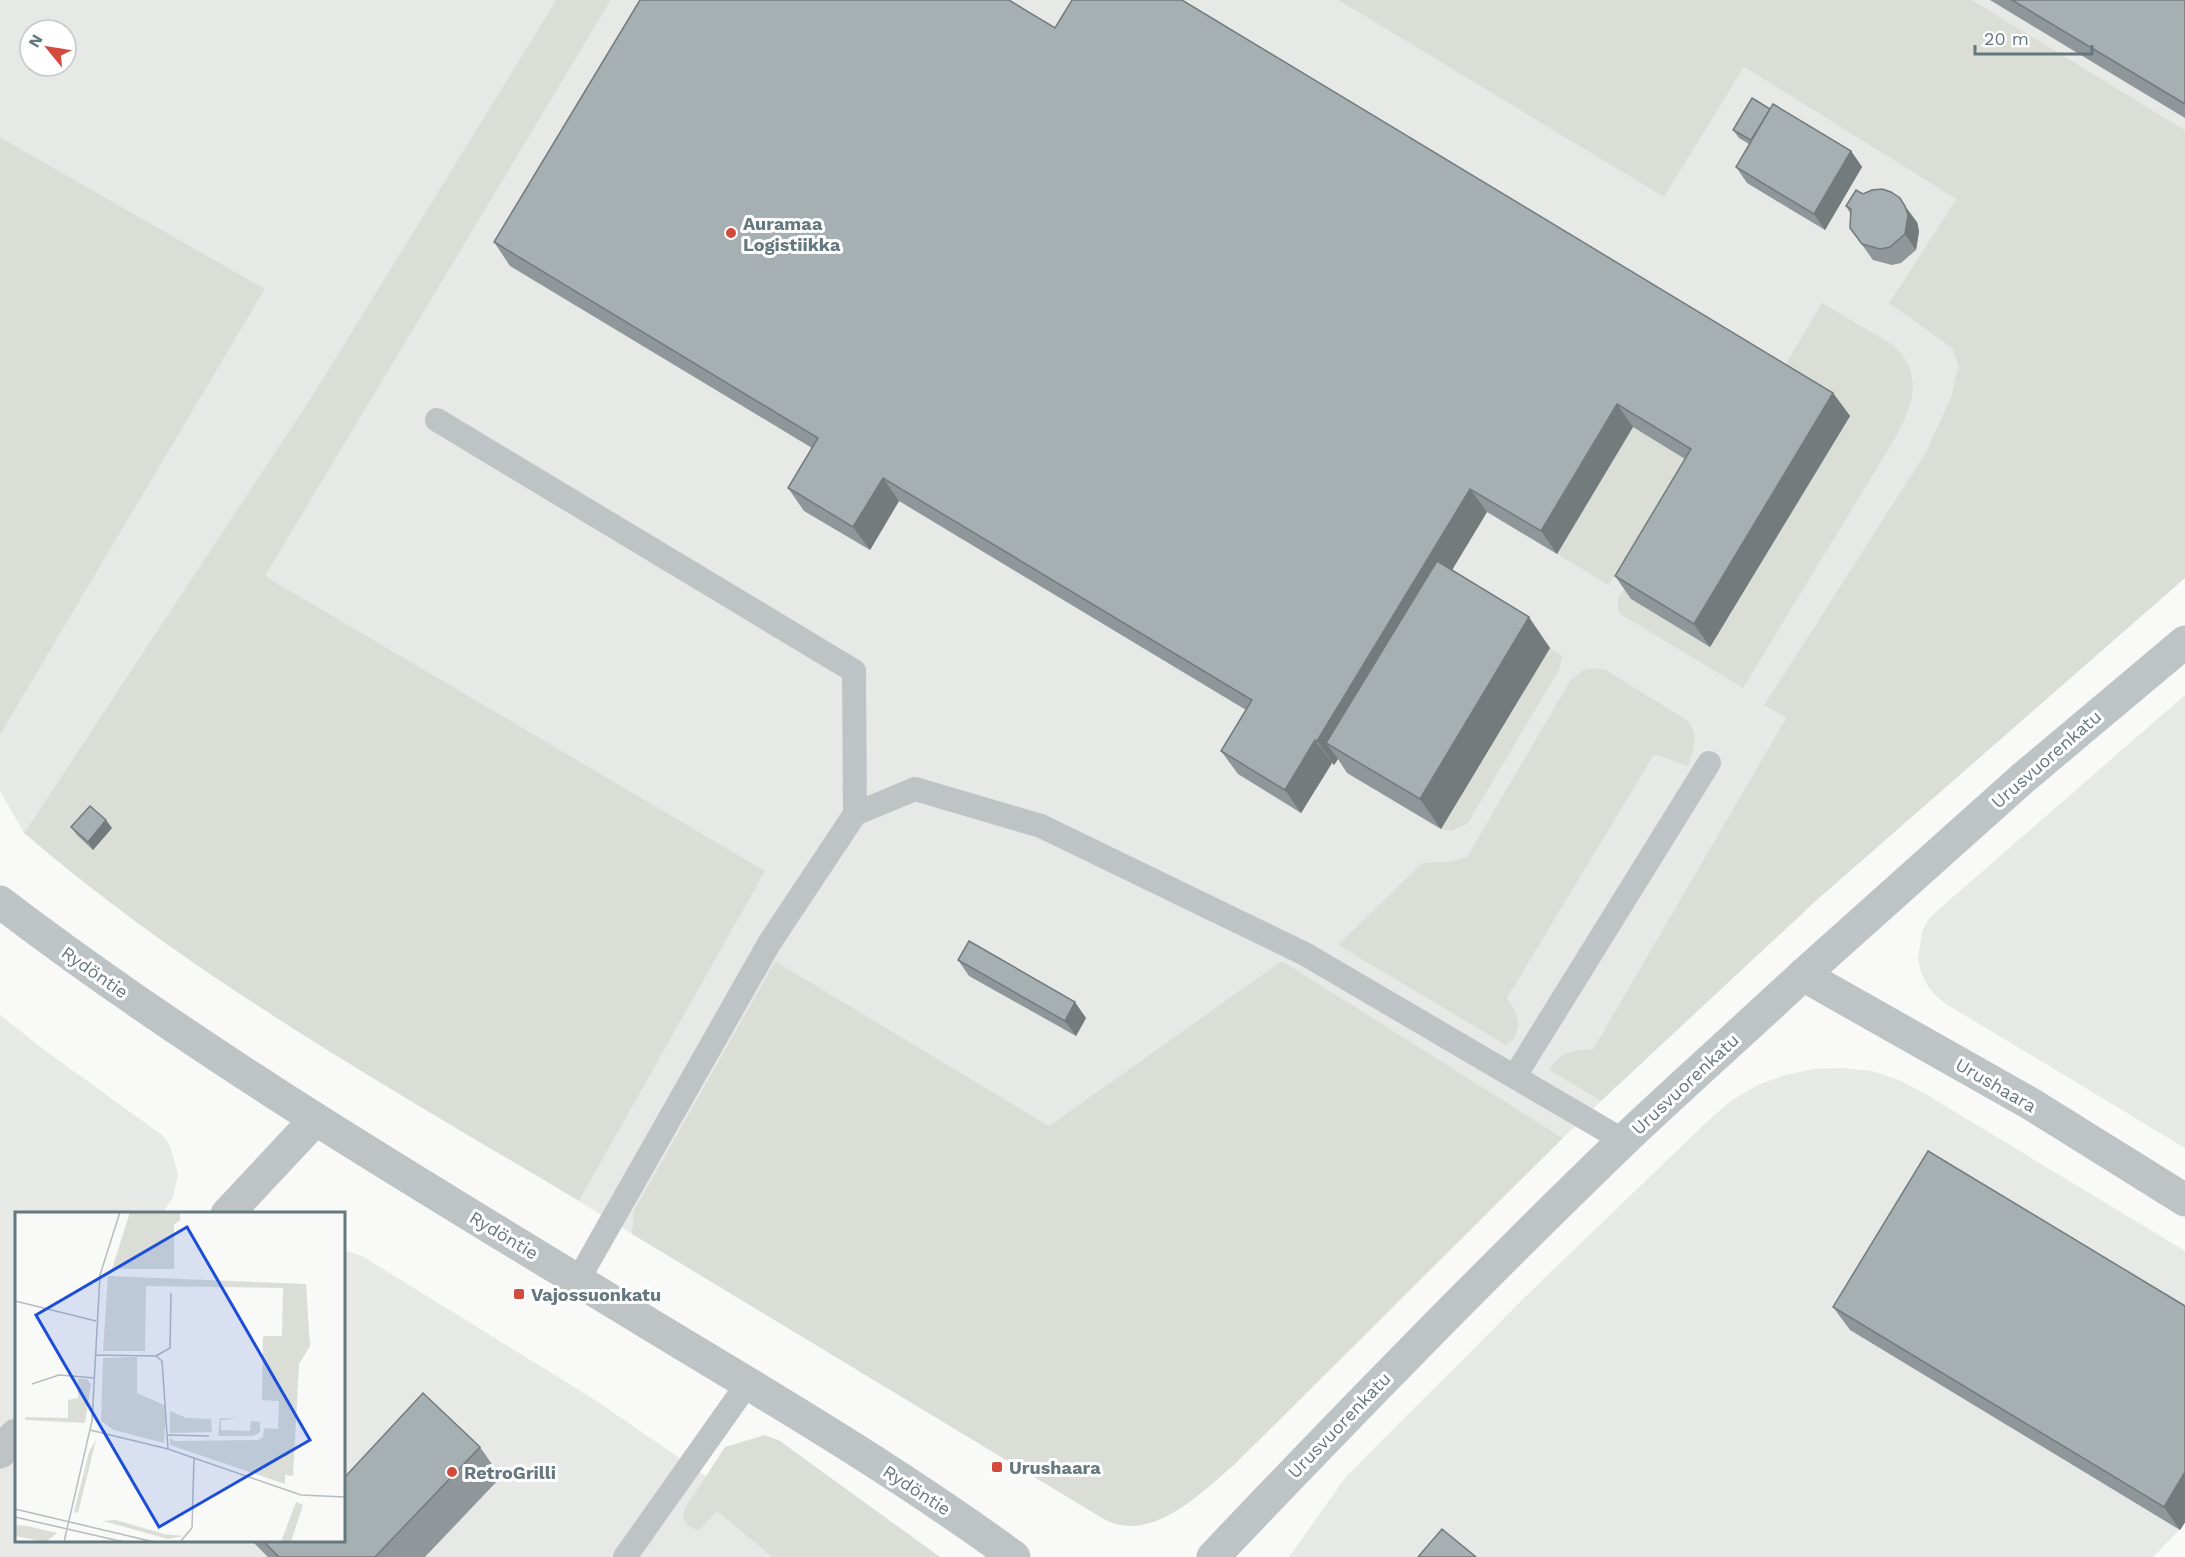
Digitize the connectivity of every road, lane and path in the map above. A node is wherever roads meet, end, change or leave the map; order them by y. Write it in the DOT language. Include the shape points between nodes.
graph roads {
  1 [pos="437,420"];
  2 [pos="2185,642"];
  3 [pos="1709,763"];
  4 [pos="855,814"];
  5 [pos="0,902"];
  6 [pos="1803,975"];
  7 [pos="1515,1076"];
  8 [pos="315,1120"];
  9 [pos="1624,1141"];
  10 [pos="2185,1200"];
  11 [pos="229,1212"];
  12 [pos="578,1280"];
  13 [pos="748,1383"];
  14 [pos="15,1436"];
  15 [pos="0,1452"];
  16 [pos="625,1557"];
  17 [pos="1014,1557"];
  18 [pos="1214,1557"];
  1 -- 4 [label="lane" via="854,671"];
  2 -- 6 [label="street, Urusvuorenkatu" via="2023,778"];
  3 -- 7 [label="lane"];
  4 -- 7 [label="lane" via="915,789 1041,826 1305,954"];
  4 -- 12 [label="lane" via="770,942"];
  5 -- 8 [label="street, Rydöntie" via="142,1006"];
  6 -- 9 [label="street, Urusvuorenkatu"];
  6 -- 10 [label="street, Urushaara" via="2031,1104"];
  7 -- 9 [label="lane"];
  8 -- 11 [label="street"];
  8 -- 12 [label="street, Rydöntie"];
  9 -- 18 [label="street, Urusvuorenkatu" via="1357,1405"];
  12 -- 13 [label="street, Rydöntie"];
  13 -- 16 [label="lane"];
  13 -- 17 [label="street, Rydöntie" via="947,1507"];
  14 -- 15 [label="street"];
}
